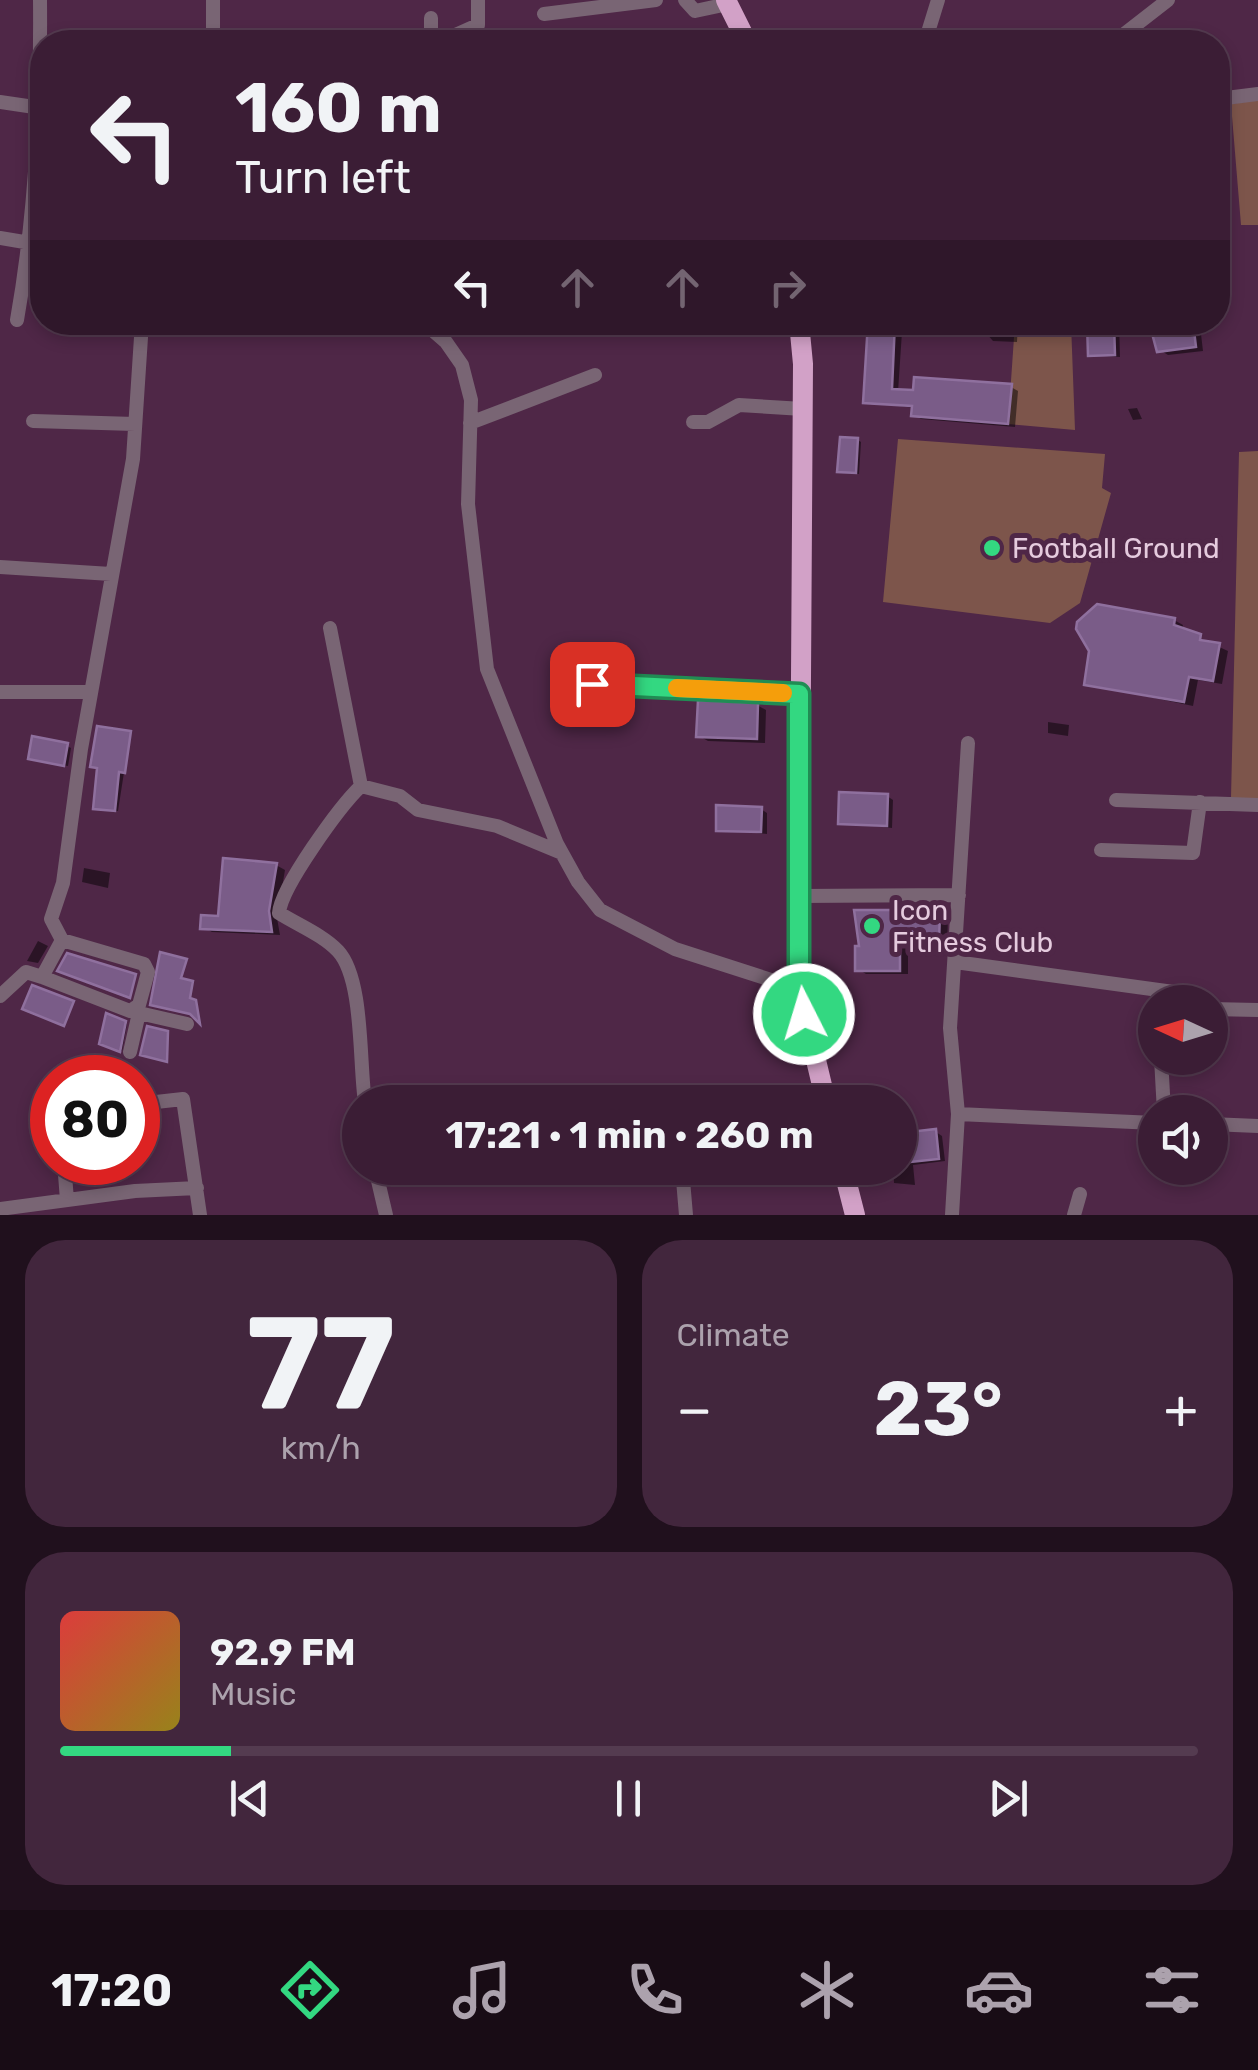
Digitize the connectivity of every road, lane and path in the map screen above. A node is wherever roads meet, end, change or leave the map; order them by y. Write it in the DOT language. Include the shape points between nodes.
graph roads {
  1 [pos="40,0"];
  2 [pos="213,0"];
  3 [pos="478,0"];
  4 [pos="656,0"];
  5 [pos="685,0"];
  6 [pos="938,0"];
  7 [pos="1168,0"];
  8 [pos="727,2"];
  9 [pos="544,14"];
  10 [pos="432,18"];
  11 [pos="40,30"];
  12 [pos="213,30"];
  13 [pos="432,30"];
  14 [pos="467,30"];
  15 [pos="741,30"];
  16 [pos="929,30"];
  17 [pos="1129,30"];
  18 [pos="1258,94"];
  19 [pos="1230,98"];
  20 [pos="0,102"];
  21 [pos="30,106"];
  22 [pos="0,238"];
  23 [pos="30,243"];
  24 [pos="30,271"];
  25 [pos="17,320"];
  26 [pos="141,335"];
  27 [pos="436,335"];
  28 [pos="799,335"];
  29 [pos="596,375"];
  30 [pos="802,409"];
  31 [pos="32,421"];
  32 [pos="693,422"];
  33 [pos="470,423"];
  34 [pos="135,424"];
  35 [pos="0,568"];
  36 [pos="110,574"];
  37 [pos="330,628"];
  38 [pos="592,684"];
  39 [pos="0,692"];
  40 [pos="91,692"];
  41 [pos="799,694"];
  42 [pos="968,742"];
  43 [pos="360,786"];
  44 [pos="1116,800"];
  45 [pos="1200,802"];
  46 [pos="1258,805"];
  47 [pos="1101,850"];
  48 [pos="562,853"];
  49 [pos="958,895"];
  50 [pos="799,896"];
  51 [pos="62,940"];
  52 [pos="954,962"];
  53 [pos="42,977"];
  54 [pos="1138,987"];
  55 [pos="799,989"];
  56 [pos="0,996"];
  57 [pos="1228,1009"];
  58 [pos="137,1010"];
  59 [pos="1258,1010"];
  60 [pos="187,1024"];
  61 [pos="130,1052"];
  62 [pos="363,1085"];
  63 [pos="822,1085"];
  64 [pos="160,1102"];
  65 [pos="958,1114"];
  66 [pos="1138,1122"];
  67 [pos="1228,1125"];
  68 [pos="1258,1126"];
  69 [pos="66,1185"];
  70 [pos="378,1185"];
  71 [pos="683,1185"];
  72 [pos="847,1185"];
  73 [pos="197,1188"];
  74 [pos="1080,1194"];
  75 [pos="67,1200"];
  76 [pos="0,1208"];
  77 [pos="200,1215"];
  78 [pos="386,1215"];
  79 [pos="686,1215"];
  80 [pos="855,1215"];
  81 [pos="952,1215"];
  82 [pos="1074,1215"];
  1 -- 11 [label="street"];
  2 -- 12 [label="street"];
  3 -- 14 [label="street" via="478,25"];
  4 -- 9 [label="street"];
  5 -- 8 [label="street" via="696,11"];
  6 -- 16 [label="street"];
  7 -- 17 [label="street"];
  8 -- 15 [label="highway"];
  10 -- 13 [label="street"];
  18 -- 19 [label="street"];
  20 -- 21 [label="street"];
  22 -- 23 [label="street"];
  24 -- 25 [label="street"];
  26 -- 34 [label="street"];
  27 -- 33 [label="street" via="462,365"];
  28 -- 30 [label="highway"];
  29 -- 33 [label="street"];
  30 -- 32 [label="street" via="739,405 708,422"];
  30 -- 41 [label="highway"];
  31 -- 34 [label="street"];
  33 -- 48 [label="street" via="468,504 487,669"];
  34 -- 36 [label="street"];
  35 -- 36 [label="street"];
  36 -- 40 [label="street"];
  37 -- 43 [label="street"];
  38 -- 41 [label="street"];
  39 -- 40 [label="street"];
  40 -- 51 [label="street" via="63,883 50,918"];
  41 -- 50 [label="highway"];
  42 -- 49 [label="street"];
  43 -- 48 [label="street" via="400,796 430,814 497,826"];
  43 -- 62 [label="street" via="333,814 280,900 279,913 346,961"];
  44 -- 45 [label="street"];
  45 -- 46 [label="street"];
  45 -- 47 [label="street" via="1193,853"];
  48 -- 55 [label="street" via="600,910 675,950"];
  49 -- 50 [label="street"];
  49 -- 52 [label="street"];
  50 -- 55 [label="highway"];
  51 -- 53 [label="street"];
  51 -- 58 [label="street" via="144,964 148,972"];
  52 -- 54 [label="street"];
  52 -- 65 [label="street" via="950,1028"];
  53 -- 56 [label="street" via="26,972"];
  53 -- 58 [label="street"];
  55 -- 63 [label="highway"];
  57 -- 59 [label="street"];
  58 -- 60 [label="street"];
  58 -- 61 [label="street"];
  64 -- 73 [label="street" via="183,1100"];
  65 -- 66 [label="street"];
  65 -- 81 [label="street"];
  67 -- 68 [label="street"];
  69 -- 75 [label="street"];
  70 -- 78 [label="street"];
  71 -- 79 [label="street"];
  72 -- 80 [label="highway"];
  73 -- 75 [label="street"];
  73 -- 77 [label="street"];
  74 -- 82 [label="street"];
  75 -- 76 [label="street"];
}
